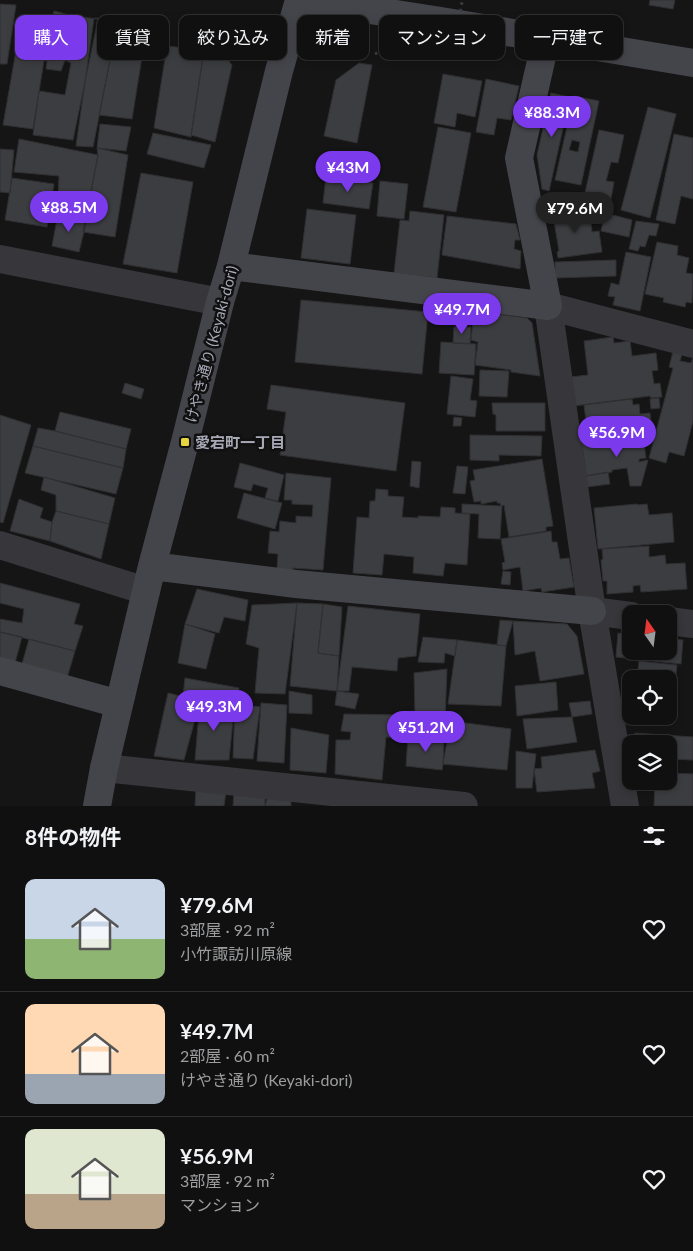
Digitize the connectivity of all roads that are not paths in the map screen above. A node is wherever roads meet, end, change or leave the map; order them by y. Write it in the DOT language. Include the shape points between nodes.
graph roads {
  1 [pos="299,0"];
  2 [pos="305,0"];
  3 [pos="515,34"];
  4 [pos="623,53"];
  5 [pos="541,60"];
  6 [pos="693,64"];
  7 [pos="0,259"];
  8 [pos="231,266"];
  9 [pos="220,302"];
  10 [pos="548,306"];
  11 [pos="693,344"];
  12 [pos="0,544"];
  13 [pos="149,578"];
  14 [pos="592,610"];
  15 [pos="622,615"];
  16 [pos="678,622"];
  17 [pos="693,624"];
  18 [pos="0,671"];
  19 [pos="119,704"];
  20 [pos="104,768"];
  21 [pos="97,806"];
  22 [pos="464,806"];
  23 [pos="626,806"];
  1 -- 8 [label="street, けやき通り (Keyaki-dori)"];
  2 -- 3 [label="street"];
  4 -- 6 [label="street"];
  5 -- 10 [label="street" via="519,158"];
  7 -- 9 [label="street"];
  8 -- 9 [label="street, けやき通り (Keyaki-dori)"];
  8 -- 10 [label="street"];
  9 -- 13 [label="street, けやき通り (Keyaki-dori)"];
  10 -- 11 [label="street"];
  10 -- 14 [label="street"];
  12 -- 13 [label="street"];
  13 -- 14 [label="street" via="296,584"];
  13 -- 19 [label="street, けやき通り (Keyaki-dori)"];
  14 -- 15 [label="street"];
  14 -- 23 [label="street"];
  16 -- 17 [label="street"];
  18 -- 19 [label="street"];
  19 -- 20 [label="street, けやき通り (Keyaki-dori)"];
  20 -- 21 [label="street, けやき通り (Keyaki-dori)"];
  20 -- 22 [label="street"];
}
